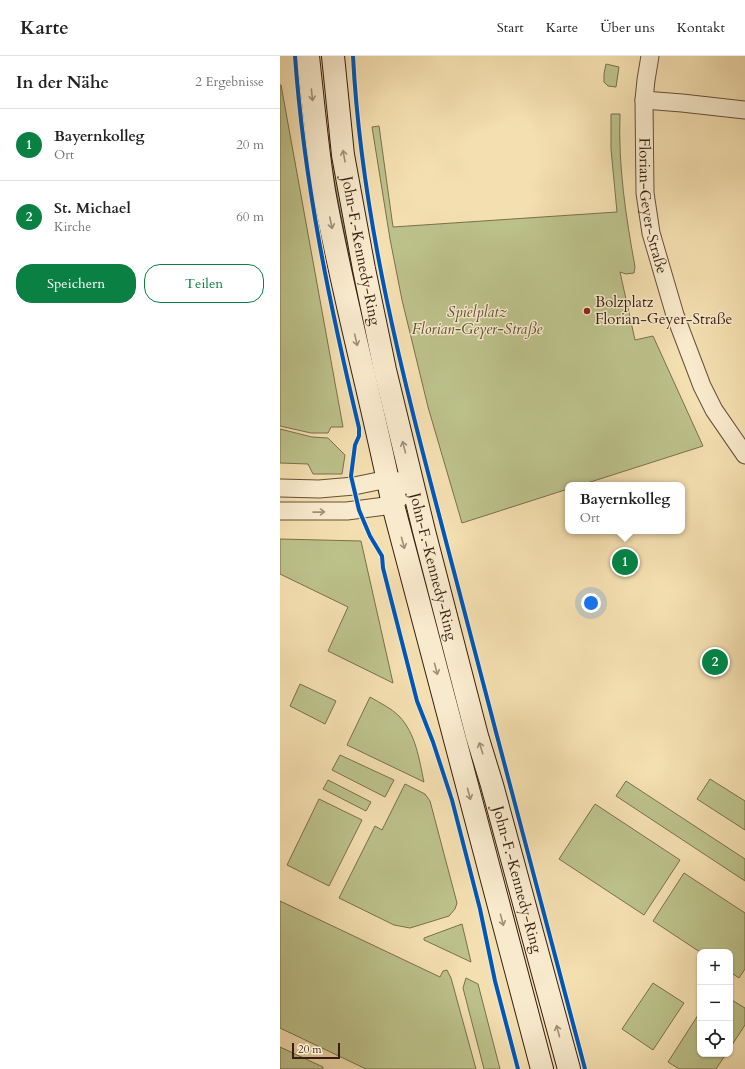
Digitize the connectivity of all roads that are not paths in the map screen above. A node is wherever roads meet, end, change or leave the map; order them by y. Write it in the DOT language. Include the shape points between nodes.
graph roads {
  1 [pos="308,56"];
  2 [pos="333,56"];
  3 [pos="650,56"];
  4 [pos="644,100"];
  5 [pos="745,110"];
  6 [pos="745,455"];
  7 [pos="388,479"];
  8 [pos="413,484"];
  9 [pos="280,488"];
  10 [pos="393,505"];
  11 [pos="280,511"];
  12 [pos="542,1069"];
  13 [pos="569,1069"];
  1 -- 7 [label="main road, John-F.-Kennedy-Ring, one-way" via="324,191"];
  8 -- 2 [label="main road, John-F.-Kennedy-Ring, one-way" via="364,269 343,155"];
  3 -- 4 [label="street, Florian-Geyer-Straße"];
  4 -- 5 [label="street"];
  4 -- 6 [label="street, Florian-Geyer-Straße" via="645,193 655,248 675,315 702,386 714,410"];
  7 -- 8 [label="street"];
  7 -- 9 [label="street" via="354,486"];
  7 -- 10 [label="main road, John-F.-Kennedy-Ring"];
  8 -- 10 [label="street"];
  13 -- 8 [label="main road, John-F.-Kennedy-Ring, one-way" via="477,736"];
  11 -- 10 [label="street, one-way" via="347,511"];
  10 -- 12 [label="main road, John-F.-Kennedy-Ring, one-way"];
}
